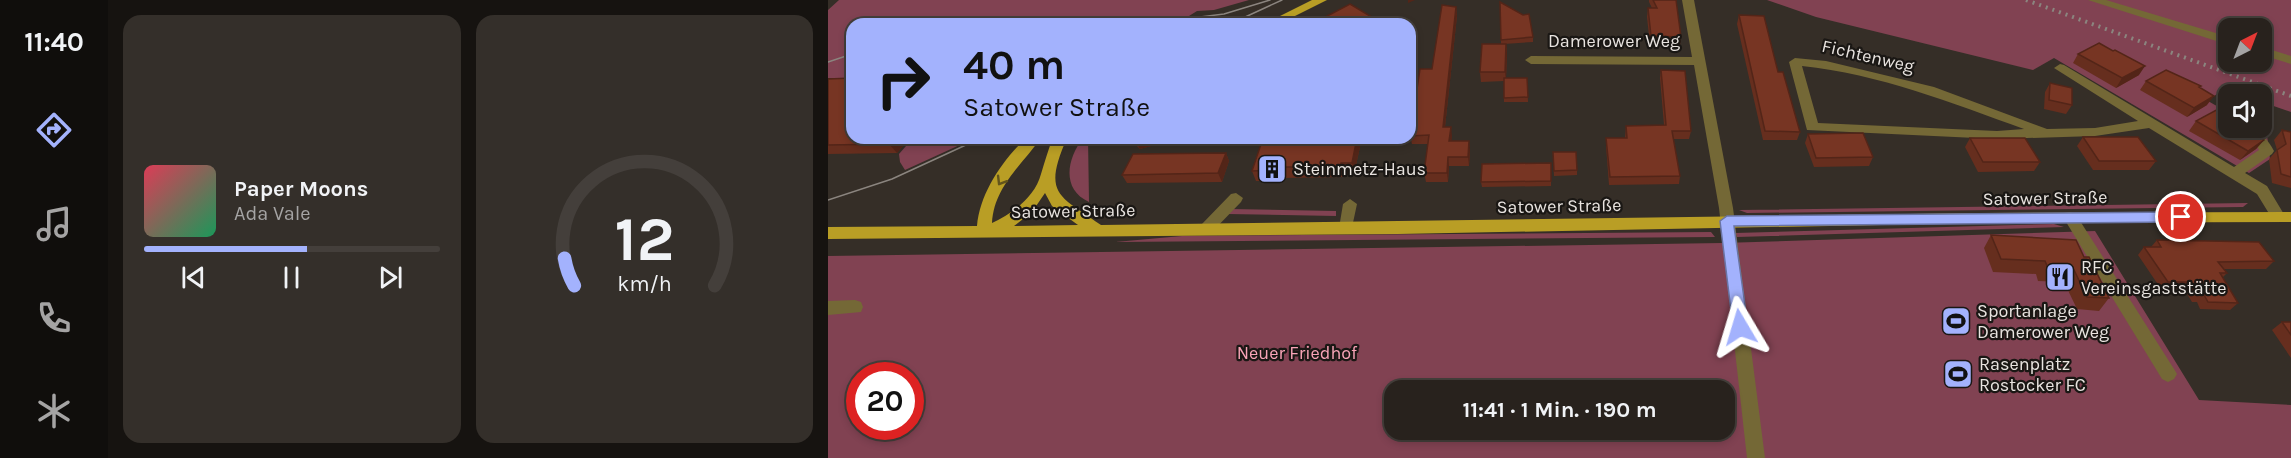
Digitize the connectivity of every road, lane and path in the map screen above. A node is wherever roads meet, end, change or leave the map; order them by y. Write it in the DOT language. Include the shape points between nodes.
graph roads {
  1 [pos="1321,0"];
  2 [pos="1688,0"];
  3 [pos="2094,0"];
  4 [pos="1283,18"];
  5 [pos="2218,38"];
  6 [pos="2272,54"];
  7 [pos="1531,60"];
  8 [pos="2291,60"];
  9 [pos="1698,61"];
  10 [pos="2060,68"];
  11 [pos="2151,123"];
  12 [pos="2046,133"];
  13 [pos="2256,138"];
  14 [pos="1028,144"];
  15 [pos="1057,144"];
  16 [pos="2235,173"];
  17 [pos="1047,177"];
  18 [pos="1236,198"];
  19 [pos="1350,204"];
  20 [pos="2284,217"];
  21 [pos="2070,218"];
  22 [pos="1727,221"];
  23 [pos="1346,228"];
  24 [pos="1098,229"];
  25 [pos="1206,229"];
  26 [pos="984,232"];
  27 [pos="828,233"];
  28 [pos="855,307"];
  29 [pos="828,308"];
  30 [pos="2168,374"];
  31 [pos="1756,458"];
  1 -- 4 [label="main road"];
  2 -- 9 [label="street, Damerower Weg"];
  3 -- 5 [label="street"];
  6 -- 8 [label="street"];
  7 -- 9 [label="street, Damerower Weg"];
  9 -- 22 [label="street, Damerower Weg"];
  10 -- 11 [label="street"];
  11 -- 12 [label="street, Fichtenweg" via="2096,132"];
  11 -- 16 [label="street"];
  12 -- 12 [label="street, Fichtenweg" via="1929,90 1826,65 1795,62 1812,127 1997,135"];
  13 -- 16 [label="street" via="2267,151"];
  14 -- 26 [label="main road, one-way" via="1017,155 986,207"];
  15 -- 17 [label="main road"];
  16 -- 20 [label="street" via="2262,190"];
  17 -- 24 [label="main road" via="1051,193 1062,206"];
  17 -- 26 [label="main road" via="1028,209"];
  18 -- 25 [label="street"];
  19 -- 23 [label="street"];
  20 -- 21 [label="main road, Satower Straße"];
  21 -- 22 [label="main road, Satower Straße"];
  21 -- 30 [label="street"];
  22 -- 23 [label="main road, Satower Straße"];
  22 -- 31 [label="street, Damerower Weg"];
  23 -- 25 [label="main road, Satower Straße"];
  24 -- 25 [label="main road, Satower Straße"];
  24 -- 26 [label="main road, Satower Straße"];
  26 -- 27 [label="main road, Satower Straße"];
  28 -- 29 [label="street"];
}
